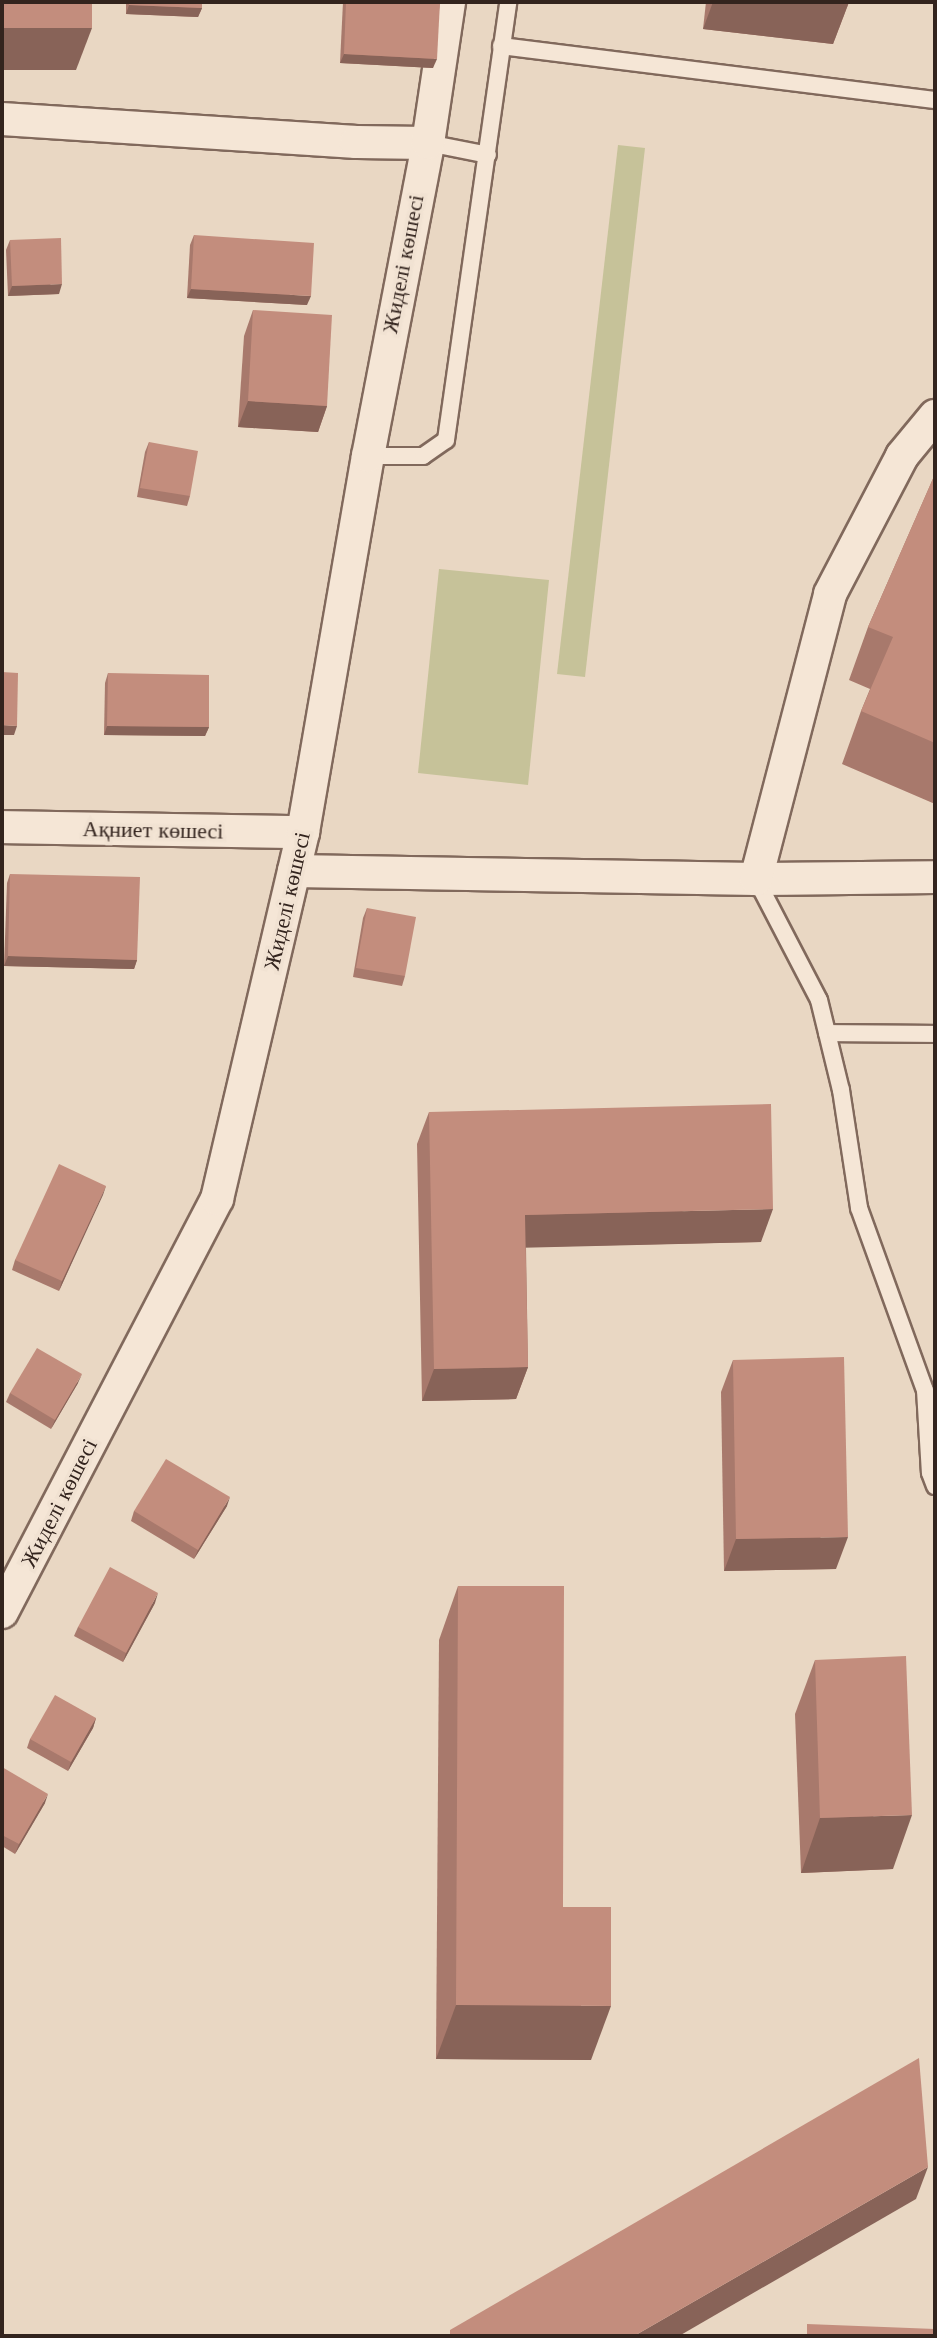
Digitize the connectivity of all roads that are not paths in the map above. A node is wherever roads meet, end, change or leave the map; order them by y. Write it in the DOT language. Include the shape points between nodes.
graph roads {
  1 [pos="449,2"];
  2 [pos="508,2"];
  3 [pos="501,46"];
  4 [pos="935,100"];
  5 [pos="2,119"];
  6 [pos="428,143"];
  7 [pos="488,155"];
  8 [pos="935,416"];
  9 [pos="368,456"];
  10 [pos="2,827"];
  11 [pos="303,832"];
  12 [pos="294,871"];
  13 [pos="935,877"];
  14 [pos="756,879"];
  15 [pos="827,1033"];
  16 [pos="935,1034"];
  17 [pos="935,1486"];
  18 [pos="2,1612"];
  1 -- 6 [label="street, Жиделі көшесі"];
  2 -- 3 [label="lane"];
  3 -- 4 [label="lane"];
  3 -- 7 [label="lane"];
  5 -- 6 [label="street"];
  6 -- 7 [label="lane"];
  6 -- 9 [label="street, Жиделі көшесі"];
  7 -- 9 [label="lane" via="446,440 423,456"];
  8 -- 14 [label="street" via="902,456 830,594"];
  9 -- 11 [label="street, Жиделі көшесі"];
  10 -- 11 [label="street, Ақниет көшесі"];
  11 -- 12 [label="street, Жиделі көшесі"];
  12 -- 14 [label="street"];
  12 -- 18 [label="street, Жиделі көшесі" via="217,1199"];
  13 -- 14 [label="street"];
  14 -- 15 [label="lane" via="819,1000"];
  15 -- 16 [label="lane"];
  15 -- 17 [label="lane" via="859,1208 925,1390"];
}
